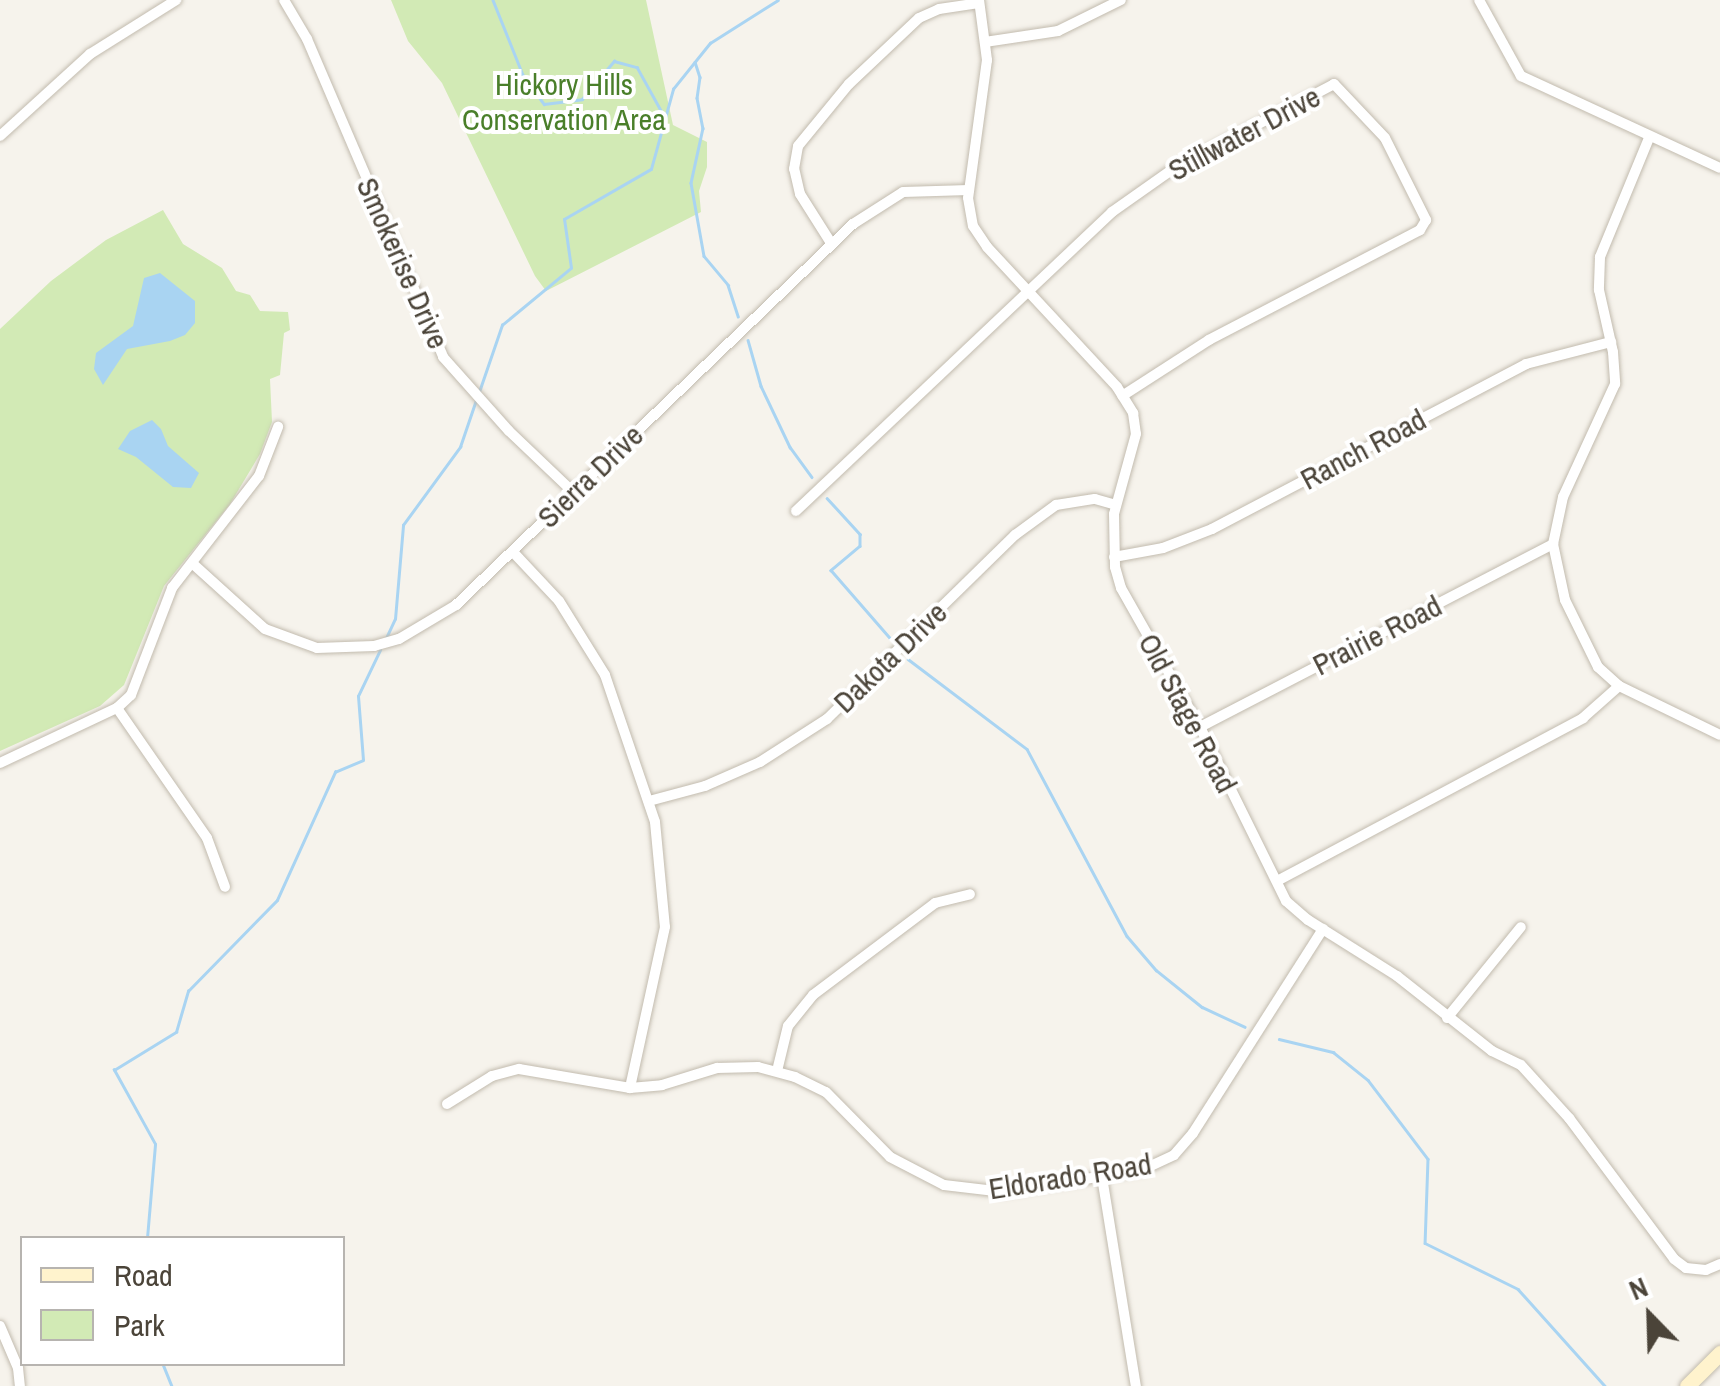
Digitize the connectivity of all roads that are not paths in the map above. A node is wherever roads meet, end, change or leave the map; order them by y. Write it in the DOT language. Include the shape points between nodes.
graph roads {
  1 [pos="176,0"];
  2 [pos="284,0"];
  3 [pos="1122,0"];
  4 [pos="1479,0"];
  5 [pos="979,2"];
  6 [pos="984,42"];
  7 [pos="0,136"];
  8 [pos="1649,138"];
  9 [pos="1720,168"];
  10 [pos="969,190"];
  11 [pos="831,242"];
  12 [pos="1030,290"];
  13 [pos="1611,342"];
  14 [pos="1122,396"];
  15 [pos="278,427"];
  16 [pos="572,491"];
  17 [pos="1116,505"];
  18 [pos="796,511"];
  19 [pos="1554,544"];
  20 [pos="513,552"];
  21 [pos="1114,556"];
  22 [pos="192,564"];
  23 [pos="1618,686"];
  24 [pos="117,708"];
  25 [pos="1200,727"];
  26 [pos="1720,735"];
  27 [pos="0,764"];
  28 [pos="650,801"];
  29 [pos="1277,881"];
  30 [pos="224,886"];
  31 [pos="970,894"];
  32 [pos="1521,927"];
  33 [pos="1323,928"];
  34 [pos="1447,1018"];
  35 [pos="777,1071"];
  36 [pos="630,1088"];
  37 [pos="447,1104"];
  38 [pos="1102,1177"];
  39 [pos="1720,1264"];
  40 [pos="0,1326"];
  41 [pos="1720,1352"];
  42 [pos="20,1386"];
  43 [pos="1136,1386"];
  44 [pos="1687,1386"];
  1 -- 7 [label="street" via="90,54"];
  2 -- 16 [label="street, Smokerise Drive" via="442,357"];
  3 -- 6 [label="street" via="1058,30"];
  4 -- 8 [label="street" via="1521,76"];
  5 -- 6 [label="street, Old Stage Road"];
  5 -- 11 [label="street" via="919,18 849,84 798,146 800,194"];
  6 -- 10 [label="street, Old Stage Road" via="982,116"];
  8 -- 9 [label="street"];
  8 -- 13 [label="street" via="1600,256 1599,290"];
  10 -- 11 [label="street, Sierra Drive" via="903,192"];
  10 -- 12 [label="street, Old Stage Road" via="973,226"];
  11 -- 16 [label="street, Sierra Drive"];
  12 -- 14 [label="street, Old Stage Road"];
  12 -- 14 [label="street, Stillwater Drive" via="1112,212 1173,169 1334,84 1384,138 1426,220 1420,230 1208,340"];
  12 -- 18 [label="street"];
  13 -- 19 [label="street" via="1612,395 1567,486"];
  13 -- 21 [label="street, Ranch Road" via="1526,364 1212,529 1163,548"];
  14 -- 17 [label="street, Old Stage Road" via="1136,434"];
  15 -- 22 [label="street" via="260,476"];
  16 -- 20 [label="street, Sierra Drive"];
  17 -- 21 [label="street, Old Stage Road"];
  17 -- 28 [label="street, Dakota Drive" via="1094,499 1056,506 1016,535 826,719 760,762"];
  19 -- 23 [label="street" via="1560,586 1577,630"];
  19 -- 25 [label="street, Prairie Road"];
  20 -- 22 [label="street, Sierra Drive" via="430,624 399,639 350,648 317,648 265,629"];
  20 -- 28 [label="street" via="586,641 619,708"];
  21 -- 25 [label="street, Old Stage Road" via="1121,588"];
  22 -- 24 [label="street" via="172,588 131,695"];
  23 -- 26 [label="street"];
  23 -- 29 [label="street" via="1583,718"];
  24 -- 27 [label="street"];
  24 -- 30 [label="street" via="207,838"];
  25 -- 29 [label="street, Old Stage Road"];
  28 -- 36 [label="street" via="665,927"];
  29 -- 33 [label="street, Old Stage Road" via="1286,901"];
  31 -- 35 [label="street" via="935,903 813,995 788,1026"];
  32 -- 34 [label="street"];
  33 -- 34 [label="street, Old Stage Road"];
  33 -- 38 [label="street, Eldorado Road" via="1180,1149 1150,1168"];
  34 -- 39 [label="street, Old Stage Road" via="1539,1084 1674,1258 1686,1268"];
  35 -- 36 [label="street, Eldorado Road" via="717,1068"];
  35 -- 38 [label="street, Eldorado Road" via="826,1092 890,1156 944,1185 992,1193"];
  36 -- 37 [label="street, Eldorado Road" via="519,1069 492,1076"];
  38 -- 43 [label="street"];
  40 -- 42 [label="street"];
  41 -- 44 [label="main road"];
}
